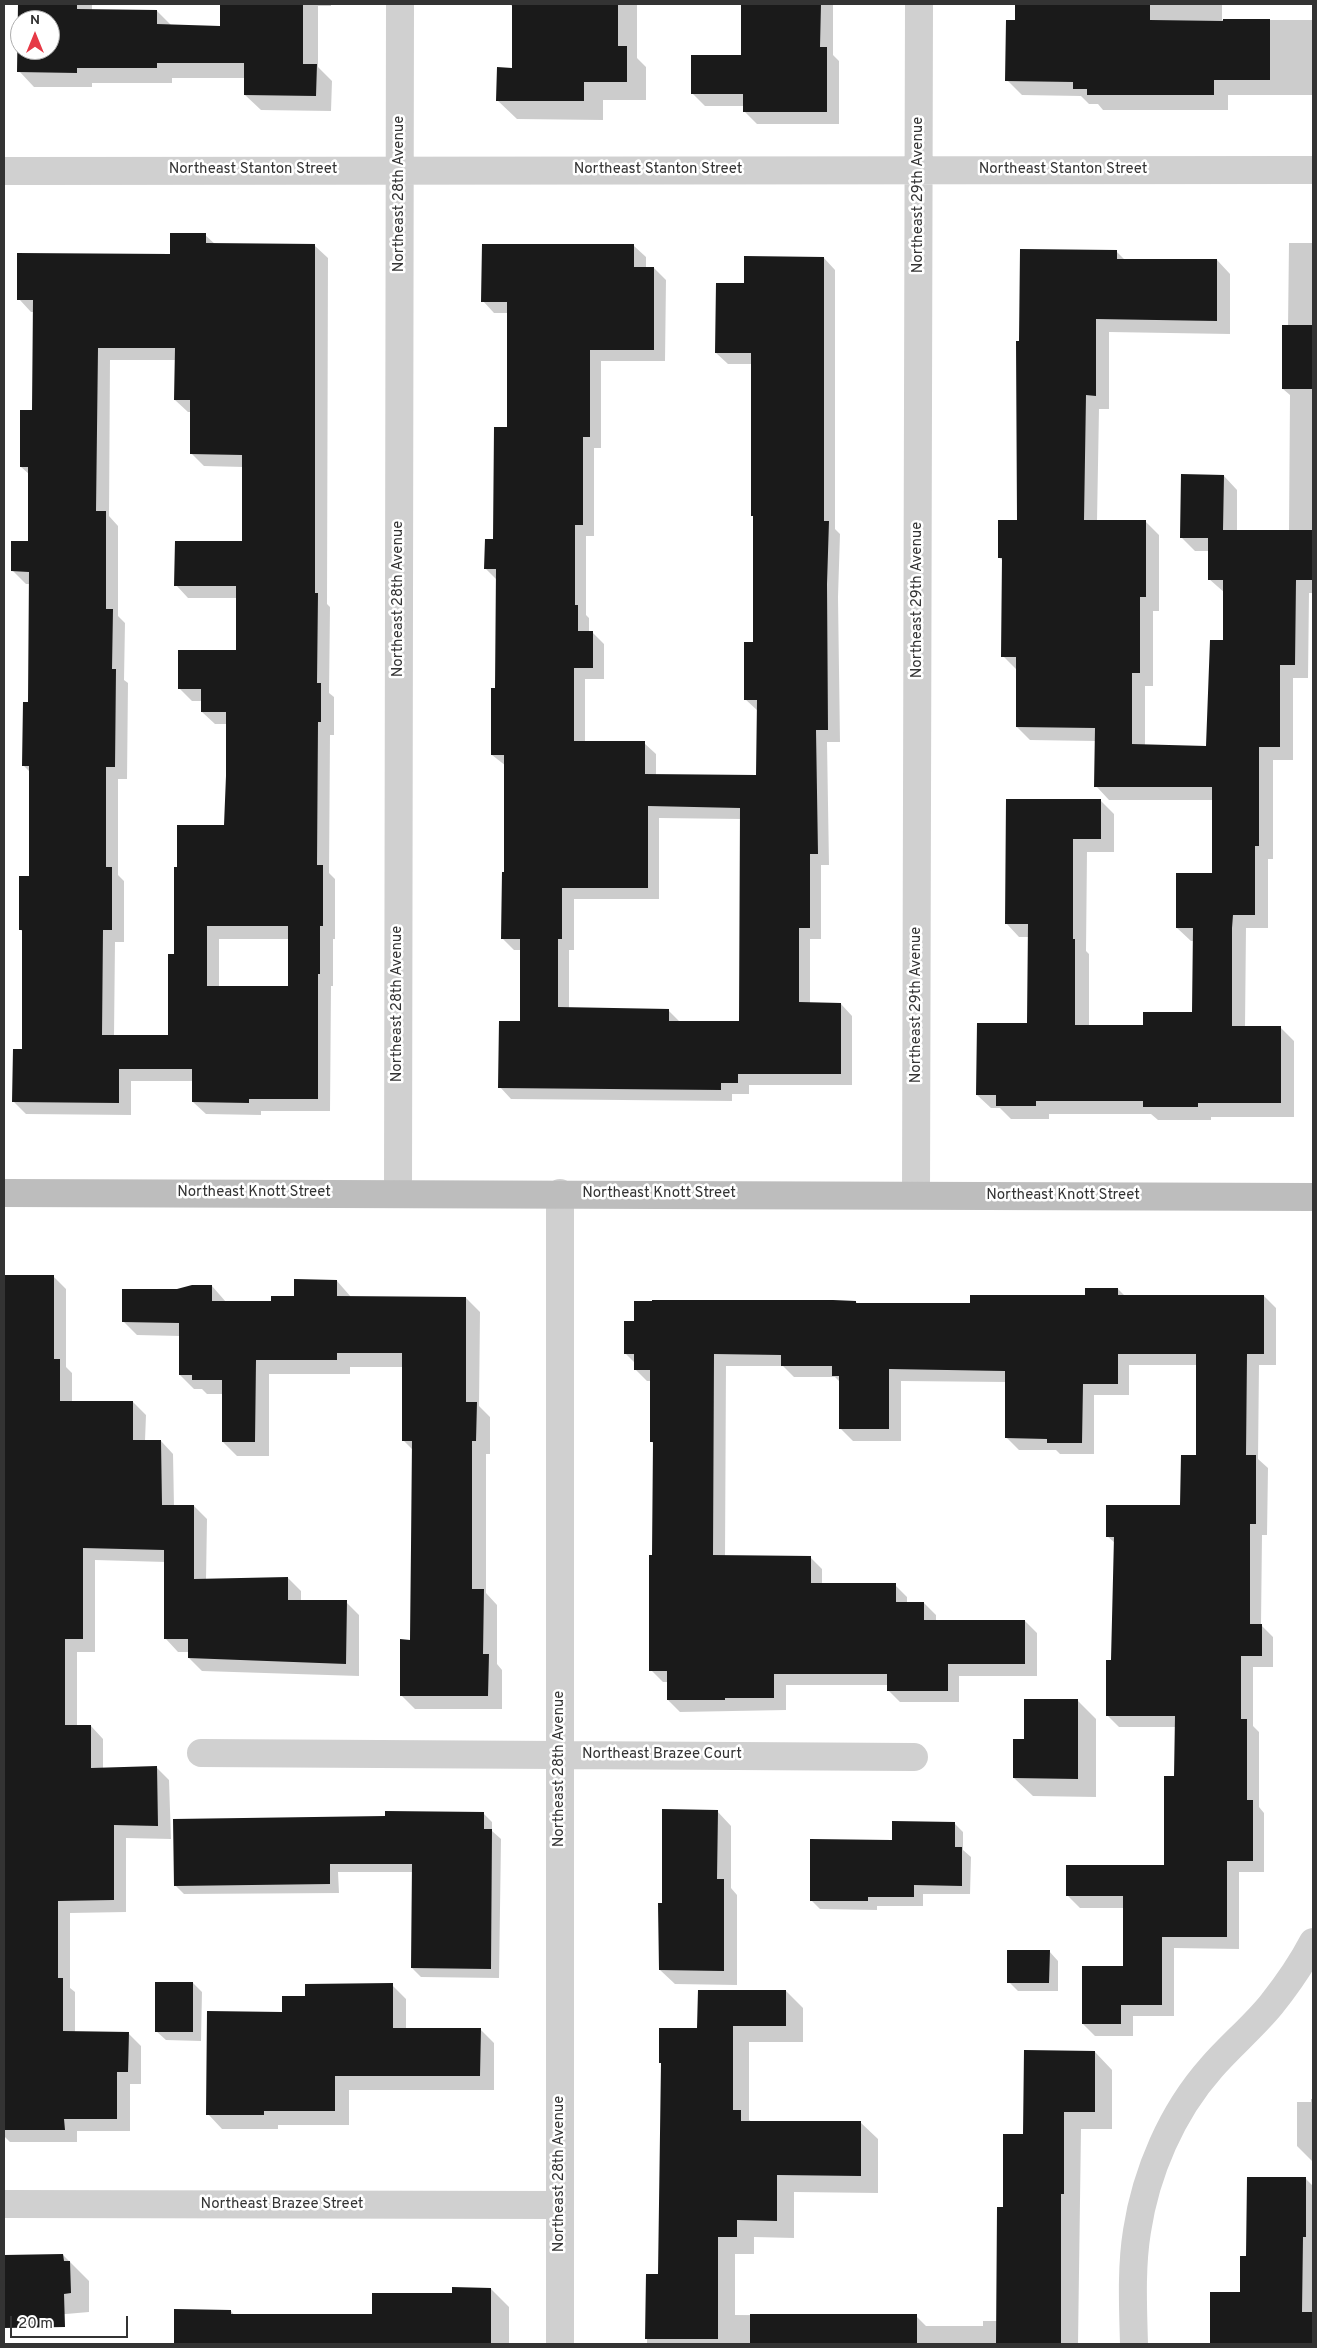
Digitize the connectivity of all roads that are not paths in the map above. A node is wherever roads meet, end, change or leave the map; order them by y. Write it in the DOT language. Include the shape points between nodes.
graph roads {
  1 [pos="400,4"];
  2 [pos="919,4"];
  3 [pos="400,170"];
  4 [pos="919,170"];
  5 [pos="1313,170"];
  6 [pos="4,171"];
  7 [pos="4,1193"];
  8 [pos="398,1193"];
  9 [pos="560,1193"];
  10 [pos="916,1195"];
  11 [pos="1313,1197"];
  12 [pos="201,1754"];
  13 [pos="560,1755"];
  14 [pos="914,1757"];
  15 [pos="1313,1942"];
  16 [pos="4,2204"];
  17 [pos="560,2206"];
  18 [pos="560,2344"];
  19 [pos="1134,2344"];
  1 -- 3 [label="street, Northeast 28th Avenue"];
  2 -- 4 [label="street, Northeast 29th Avenue"];
  3 -- 4 [label="street, Northeast Stanton Street"];
  3 -- 6 [label="street, Northeast Stanton Street"];
  3 -- 8 [label="street, Northeast 28th Avenue"];
  4 -- 5 [label="street, Northeast Stanton Street"];
  4 -- 10 [label="street, Northeast 29th Avenue"];
  7 -- 8 [label="street, Northeast Knott Street"];
  8 -- 9 [label="street, Northeast Knott Street"];
  9 -- 10 [label="street, Northeast Knott Street"];
  9 -- 13 [label="street, Northeast 28th Avenue"];
  10 -- 11 [label="street, Northeast Knott Street"];
  12 -- 13 [label="street, Northeast Brazee Court"];
  13 -- 14 [label="street, Northeast Brazee Court"];
  13 -- 17 [label="street, Northeast 28th Avenue"];
  15 -- 19 [label="street" via="1296,1973 1270,2006 1210,2068 1185,2101 1161,2148 1145,2194 1137,2232 1133,2270"];
  16 -- 17 [label="street, Northeast Brazee Street"];
  17 -- 18 [label="street, Northeast 28th Avenue"];
}
